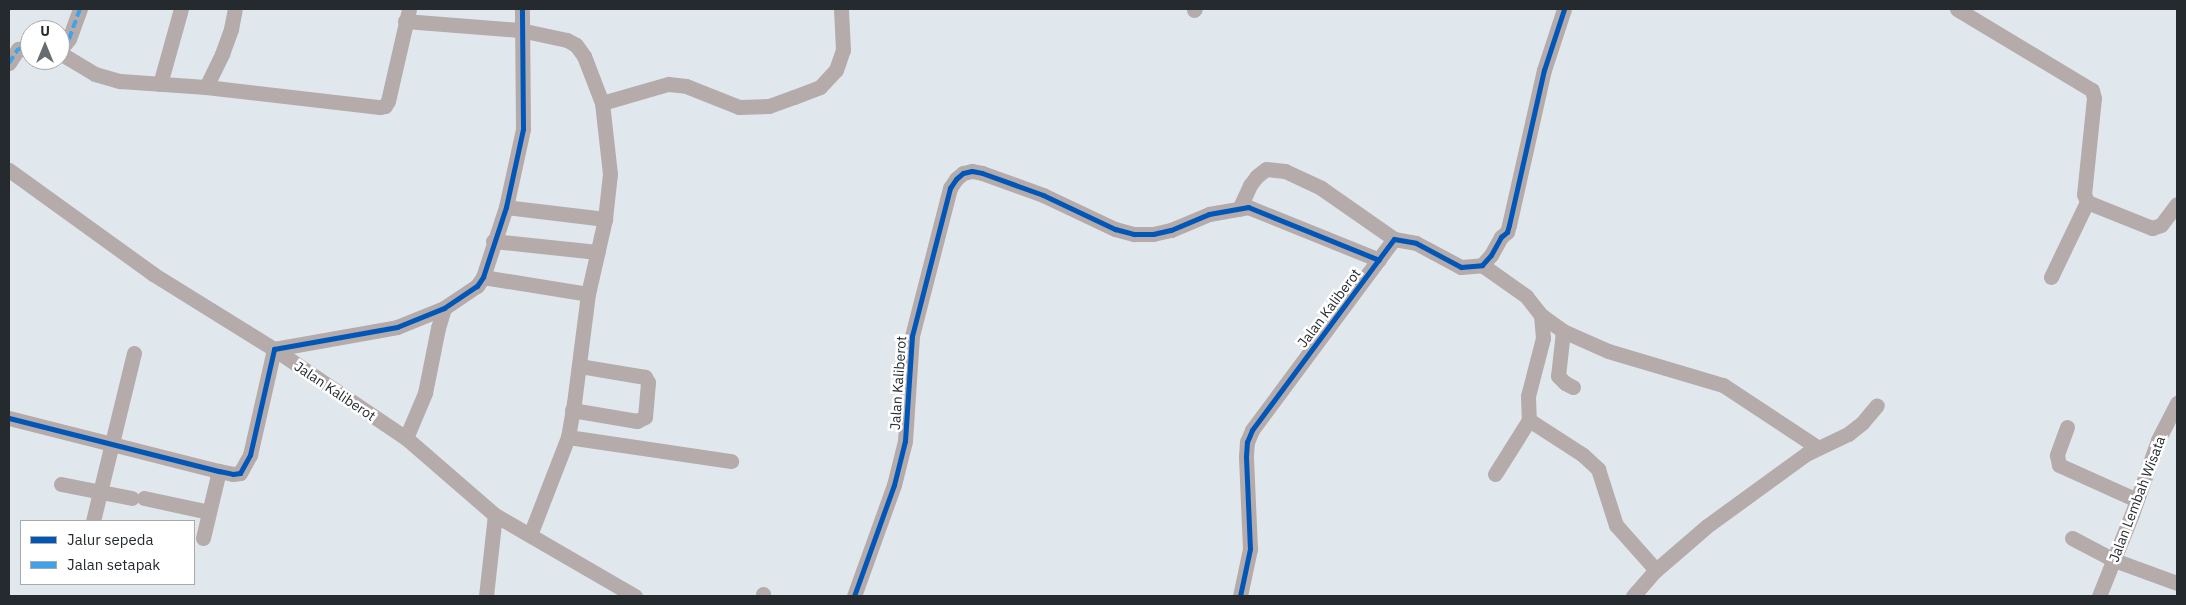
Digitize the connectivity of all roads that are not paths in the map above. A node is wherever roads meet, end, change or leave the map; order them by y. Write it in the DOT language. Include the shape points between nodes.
graph roads {
  1 [pos="80,9"];
  2 [pos="182,9"];
  3 [pos="235,9"];
  4 [pos="522,9"];
  5 [pos="841,9"];
  6 [pos="1564,9"];
  7 [pos="1957,9"];
  8 [pos="407,15"];
  9 [pos="520,30"];
  10 [pos="70,34"];
  11 [pos="20,49"];
  12 [pos="70,58"];
  13 [pos="9,63"];
  14 [pos="160,84"];
  15 [pos="206,87"];
  16 [pos="602,103"];
  17 [pos="9,170"];
  18 [pos="2087,202"];
  19 [pos="2177,204"];
  20 [pos="506,207"];
  21 [pos="1239,209"];
  22 [pos="605,219"];
  23 [pos="1394,239"];
  24 [pos="493,241"];
  25 [pos="597,252"];
  26 [pos="1379,260"];
  27 [pos="1482,265"];
  28 [pos="483,277"];
  29 [pos="2051,277"];
  30 [pos="588,294"];
  31 [pos="444,308"];
  32 [pos="1541,315"];
  33 [pos="1563,331"];
  34 [pos="274,350"];
  35 [pos="134,354"];
  36 [pos="579,366"];
  37 [pos="1573,387"];
  38 [pos="2177,403"];
  39 [pos="1877,405"];
  40 [pos="572,410"];
  41 [pos="9,418"];
  42 [pos="1529,420"];
  43 [pos="2066,426"];
  44 [pos="568,437"];
  45 [pos="406,438"];
  46 [pos="113,443"];
  47 [pos="1817,447"];
  48 [pos="731,461"];
  49 [pos="219,471"];
  50 [pos="1495,474"];
  51 [pos="61,484"];
  52 [pos="100,491"];
  53 [pos="2137,500"];
  54 [pos="209,512"];
  55 [pos="495,515"];
  56 [pos="93,520"];
  57 [pos="530,535"];
  58 [pos="203,538"];
  59 [pos="2072,538"];
  60 [pos="2114,560"];
  61 [pos="1656,570"];
  62 [pos="2177,583"];
  63 [pos="486,596"];
  64 [pos="635,596"];
  65 [pos="854,596"];
  66 [pos="1240,596"];
  67 [pos="1633,596"];
  68 [pos="2099,596"];
  1 -- 10 [label="street"];
  2 -- 14 [label="street"];
  3 -- 15 [label="street" via="222,54"];
  4 -- 9 [label="street"];
  5 -- 16 [label="street" via="843,50 836,70 820,87 769,106 747,108 734,106 686,86 668,84"];
  6 -- 27 [label="street" via="1544,70 1507,232"];
  7 -- 18 [label="street" via="2092,90 2094,98 2084,194"];
  8 -- 9 [label="street"];
  8 -- 15 [label="street" via="385,106"];
  9 -- 16 [label="street" via="552,35 576,45 584,56"];
  9 -- 20 [label="street" via="523,130"];
  11 -- 13 [label="street"];
  12 -- 14 [label="street" via="107,78"];
  14 -- 15 [label="street"];
  16 -- 22 [label="street" via="610,171"];
  17 -- 34 [label="street, Jalan Kaliberot" via="153,274"];
  18 -- 19 [label="street" via="2152,228 2161,225"];
  18 -- 29 [label="street"];
  20 -- 22 [label="street"];
  20 -- 24 [label="street"];
  21 -- 23 [label="street" via="1250,185 1266,169 1285,171 1321,188"];
  21 -- 26 [label="street" via="1248,207 1270,214"];
  21 -- 65 [label="street, Jalan Kaliberot" via="1209,214 1171,230 1134,234 982,173 963,173 956,179 950,188 912,336 905,441 894,485"];
  22 -- 25 [label="street"];
  23 -- 26 [label="street, Jalan Kaliberot"];
  23 -- 27 [label="street" via="1416,243 1460,267"];
  24 -- 25 [label="street"];
  24 -- 28 [label="street"];
  25 -- 30 [label="street"];
  26 -- 66 [label="street, Jalan Kaliberot" via="1252,430 1247,442 1250,550"];
  27 -- 32 [label="street" via="1526,296"];
  28 -- 30 [label="street"];
  28 -- 31 [label="street" via="476,286"];
  30 -- 36 [label="street"];
  31 -- 34 [label="street" via="397,327"];
  31 -- 45 [label="street" via="426,393"];
  32 -- 33 [label="street"];
  32 -- 42 [label="street" via="1543,338 1528,396"];
  33 -- 37 [label="street" via="1558,376"];
  33 -- 47 [label="street" via="1608,351 1723,385"];
  34 -- 45 [label="street, Jalan Kaliberot"];
  34 -- 49 [label="street" via="247,464 240,473"];
  35 -- 46 [label="street"];
  36 -- 40 [label="street"];
  36 -- 40 [label="street" via="646,377 645,417 637,421"];
  38 -- 53 [label="street, Jalan Lembah Wisata" via="2158,440"];
  39 -- 47 [label="street" via="1862,424 1848,434"];
  40 -- 44 [label="street"];
  41 -- 46 [label="street"];
  42 -- 50 [label="street"];
  42 -- 61 [label="street" via="1598,469 1612,519"];
  43 -- 53 [label="street" via="2057,456 2059,465"];
  44 -- 48 [label="street"];
  44 -- 57 [label="street"];
  45 -- 55 [label="street, Jalan Kaliberot"];
  46 -- 49 [label="street"];
  46 -- 52 [label="street"];
  47 -- 61 [label="street" via="1707,526"];
  49 -- 54 [label="street"];
  51 -- 52 [label="street"];
  52 -- 54 [label="street"];
  52 -- 56 [label="street"];
  53 -- 60 [label="street, Jalan Lembah Wisata"];
  54 -- 58 [label="street"];
  55 -- 57 [label="street, Jalan Kaliberot"];
  55 -- 63 [label="street"];
  57 -- 64 [label="street, Jalan Kaliberot"];
  59 -- 60 [label="street"];
  60 -- 62 [label="street"];
  60 -- 68 [label="street, Jalan Lembah Wisata"];
  61 -- 67 [label="street"];
}
